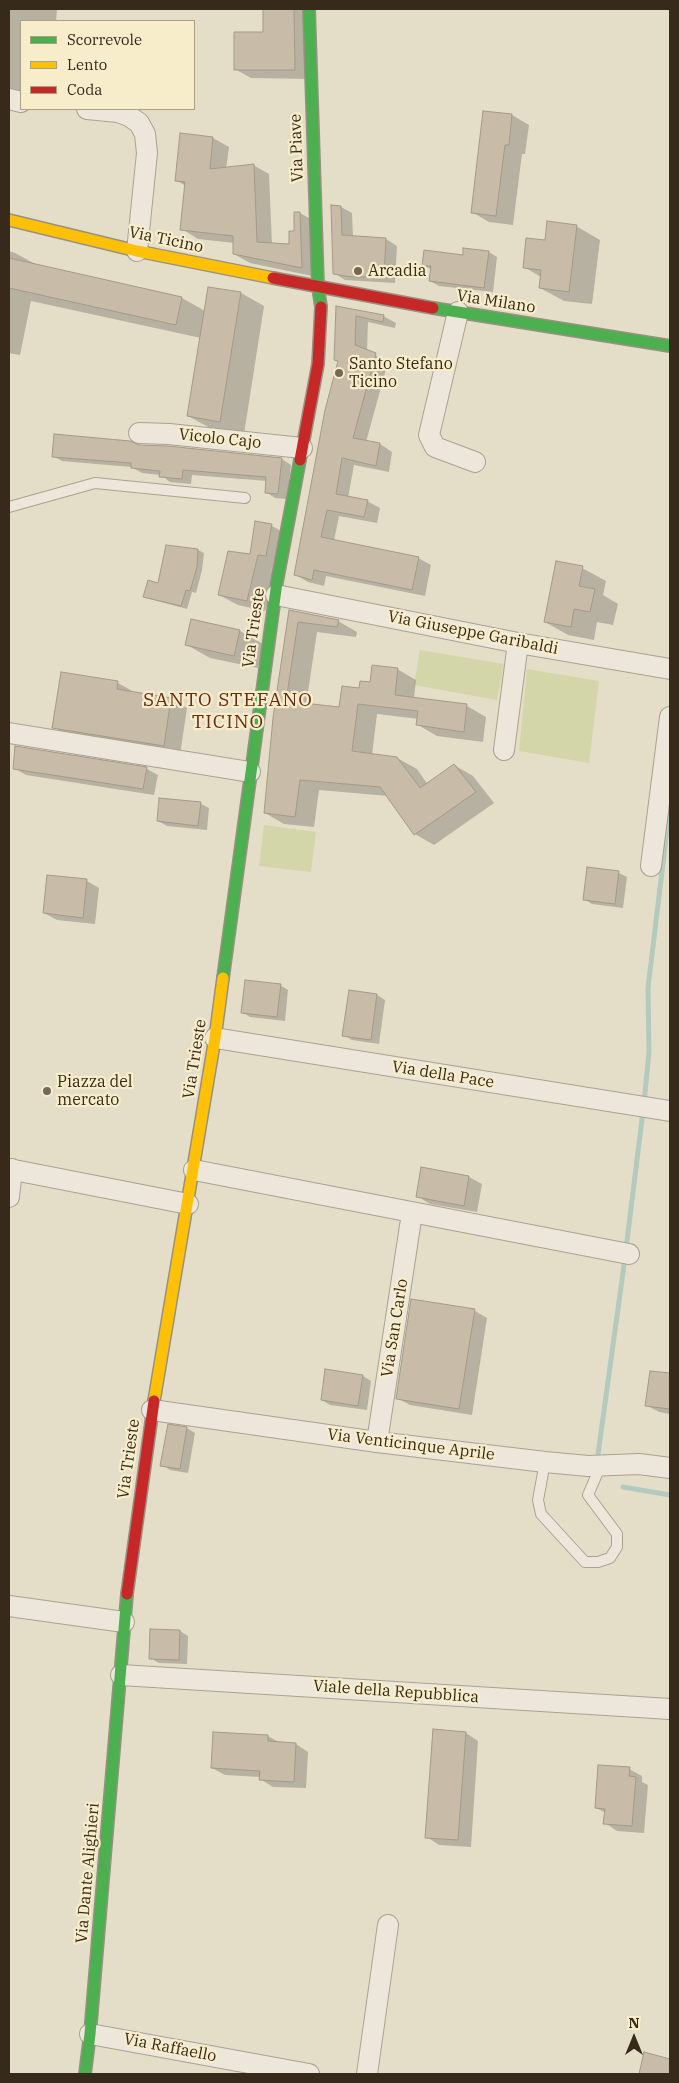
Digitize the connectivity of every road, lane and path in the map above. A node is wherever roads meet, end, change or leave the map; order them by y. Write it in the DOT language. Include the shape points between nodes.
graph roads {
  1 [pos="309,9"];
  2 [pos="97,110"];
  3 [pos="9,220"];
  4 [pos="137,251"];
  5 [pos="318,287"];
  6 [pos="458,312"];
  7 [pos="670,346"];
  8 [pos="139,433"];
  9 [pos="302,448"];
  10 [pos="475,462"];
  11 [pos="245,498"];
  12 [pos="9,507"];
  13 [pos="276,595"];
  14 [pos="518,643"];
  15 [pos="670,669"];
  16 [pos="670,717"];
  17 [pos="10,739"];
  18 [pos="504,750"];
  19 [pos="250,772"];
  20 [pos="666,776"];
  21 [pos="651,866"];
  22 [pos="215,1038"];
  23 [pos="670,1111"];
  24 [pos="10,1169"];
  25 [pos="194,1170"];
  26 [pos="9,1197"];
  27 [pos="188,1204"];
  28 [pos="412,1213"];
  29 [pos="624,1253"];
  30 [pos="152,1410"];
  31 [pos="377,1442"];
  32 [pos="545,1462"];
  33 [pos="600,1467"];
  34 [pos="670,1468"];
  35 [pos="9,1606"];
  36 [pos="124,1622"];
  37 [pos="121,1675"];
  38 [pos="670,1709"];
  39 [pos="388,1925"];
  40 [pos="90,2034"];
  41 [pos="85,2074"];
  42 [pos="309,2074"];
  43 [pos="367,2074"];
  1 -- 5 [label="street, Via Piave"];
  2 -- 4 [label="street" via="129,116 139,123 145,134 147,153"];
  3 -- 4 [label="street, Via Ticino"];
  4 -- 5 [label="street, Via Ticino"];
  5 -- 6 [label="street, Via Milano"];
  5 -- 9 [label="street, Via Piave" via="321,304 318,364"];
  6 -- 7 [label="street, Via Milano"];
  6 -- 10 [label="street" via="429,435 435,447"];
  8 -- 9 [label="street, Vicolo Cajo"];
  9 -- 13 [label="street, Via Trieste"];
  11 -- 12 [label="lane" via="96,482"];
  13 -- 14 [label="street, Via Giuseppe Garibaldi"];
  13 -- 19 [label="street, Via Trieste"];
  14 -- 15 [label="street, Via Giuseppe Garibaldi"];
  14 -- 18 [label="street"];
  16 -- 20 [label="street"];
  17 -- 19 [label="street"];
  19 -- 22 [label="street, Via Trieste"];
  20 -- 21 [label="street"];
  22 -- 23 [label="street, Via della Pace"];
  22 -- 25 [label="street, Via Trieste"];
  24 -- 26 [label="street"];
  24 -- 27 [label="street"];
  25 -- 27 [label="street, Via Trieste"];
  25 -- 28 [label="street"];
  27 -- 30 [label="street, Via Trieste"];
  28 -- 29 [label="street"];
  28 -- 31 [label="street, Via San Carlo"];
  30 -- 31 [label="street, Via Venticinque Aprile"];
  30 -- 36 [label="street, Via Trieste"];
  31 -- 32 [label="street, Via Venticinque Aprile"];
  32 -- 33 [label="street, Via Venticinque Aprile"];
  32 -- 33 [label="lane" via="538,1500 541,1514 585,1562 610,1558 617,1547 617,1534 588,1495"];
  33 -- 34 [label="street, Via Venticinque Aprile" via="639,1464"];
  35 -- 36 [label="street"];
  36 -- 37 [label="street, Via Trieste"];
  37 -- 38 [label="street, Viale della Repubblica"];
  37 -- 40 [label="street, Via Dante Alighieri"];
  39 -- 43 [label="street"];
  40 -- 41 [label="street, Via Dante Alighieri"];
  40 -- 42 [label="street, Via Raffaello"];
}
